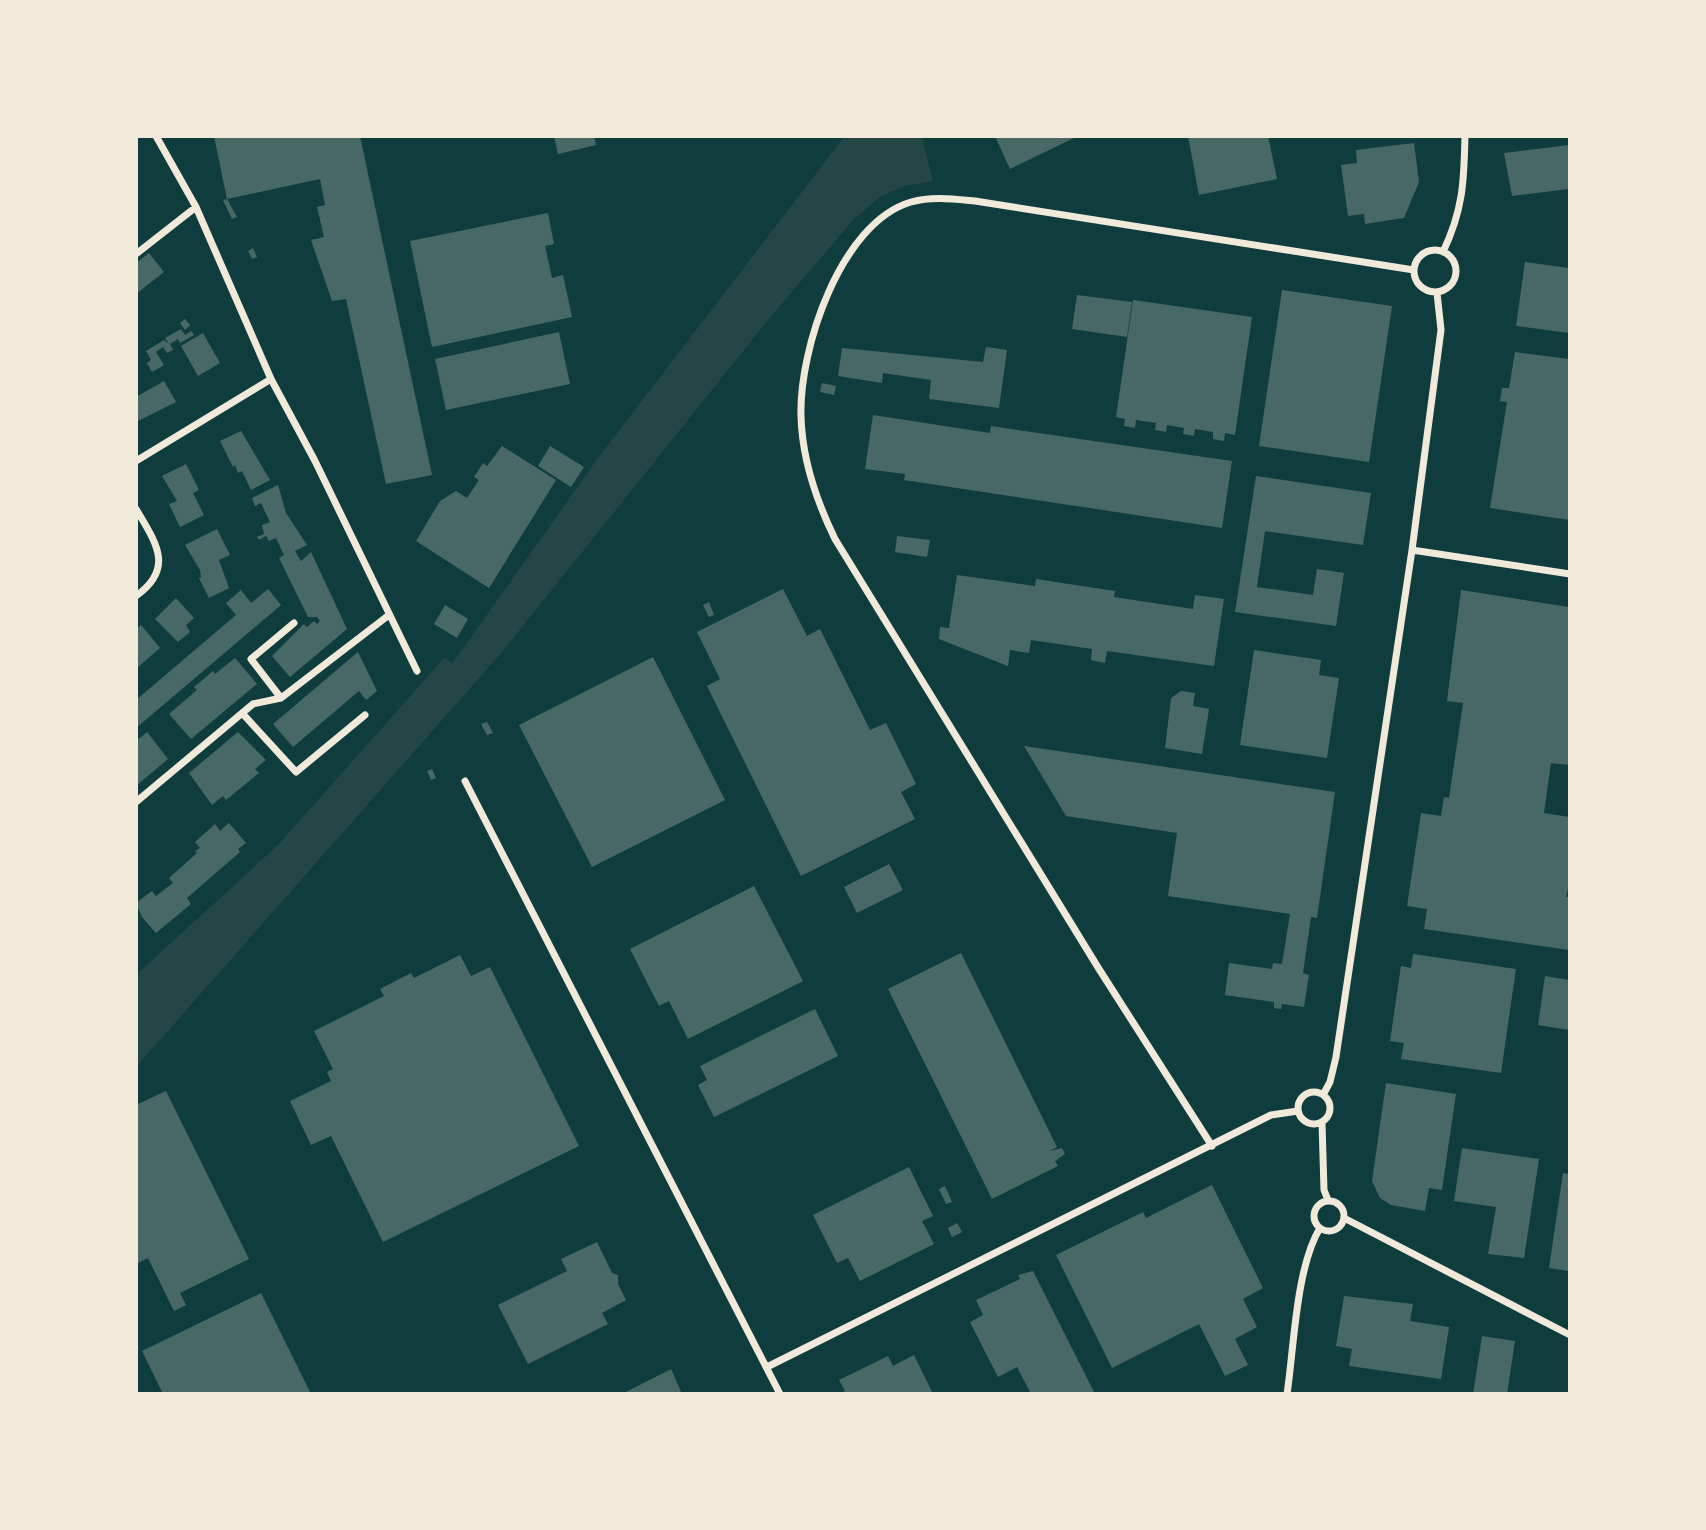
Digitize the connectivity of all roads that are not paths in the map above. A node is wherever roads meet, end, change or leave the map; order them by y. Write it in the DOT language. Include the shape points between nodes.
graph roads {
  1 [pos="156,136"];
  2 [pos="1465,136"];
  3 [pos="196,207"];
  4 [pos="1443,252"];
  5 [pos="136,254"];
  6 [pos="1414,270"];
  7 [pos="1437,293"];
  8 [pos="271,379"];
  9 [pos="136,461"];
  10 [pos="136,509"];
  11 [pos="1412,550"];
  12 [pos="1570,574"];
  13 [pos="136,597"];
  14 [pos="390,615"];
  15 [pos="294,623"];
  16 [pos="416,671"];
  17 [pos="281,698"];
  18 [pos="242,713"];
  19 [pos="365,715"];
  20 [pos="465,781"];
  21 [pos="136,802"];
  22 [pos="1323,1095"];
  23 [pos="1298,1111"];
  24 [pos="1322,1123"];
  25 [pos="1212,1146"];
  26 [pos="1328,1200"];
  27 [pos="1344,1218"];
  28 [pos="1320,1228"];
  29 [pos="1570,1335"];
  30 [pos="767,1367"];
  31 [pos="780,1394"];
  32 [pos="1287,1394"];
  1 -- 3 [label="street"];
  2 -- 4 [label="street" via="1458,222"];
  3 -- 5 [label="street"];
  3 -- 8 [label="street"];
  4 -- 6 [label="street" via="1424,253"];
  4 -- 7 [label="street" via="1454,261 1456,275 1450,287"];
  6 -- 7 [label="street" via="1423,289"];
  6 -- 25 [label="street" via="948,198 909,202 872,227 848,259 826,300 807,352 801,418 808,468 835,539"];
  7 -- 11 [label="street" via="1441,330"];
  8 -- 9 [label="street"];
  8 -- 14 [label="street"];
  10 -- 13 [label="street" via="160,558 158,574"];
  11 -- 12 [label="street"];
  11 -- 22 [label="street" via="1336,1057"];
  14 -- 16 [label="street"];
  14 -- 17 [label="street"];
  15 -- 17 [label="street" via="251,659"];
  17 -- 18 [label="street" via="253,704"];
  18 -- 19 [label="street" via="296,772"];
  18 -- 21 [label="street"];
  20 -- 30 [label="street"];
  22 -- 23 [label="street" via="1308,1094"];
  22 -- 24 [label="street" via="1330,1112"];
  23 -- 24 [label="street" via="1307,1123"];
  23 -- 25 [label="street" via="1271,1115"];
  24 -- 26 [label="street"];
  25 -- 30 [label="street"];
  26 -- 27 [label="street" via="1342,1207"];
  26 -- 28 [label="street" via="1314,1212"];
  27 -- 28 [label="street" via="1337,1229"];
  27 -- 29 [label="street"];
  28 -- 32 [label="street" via="1304,1276"];
  30 -- 31 [label="street"];
}
